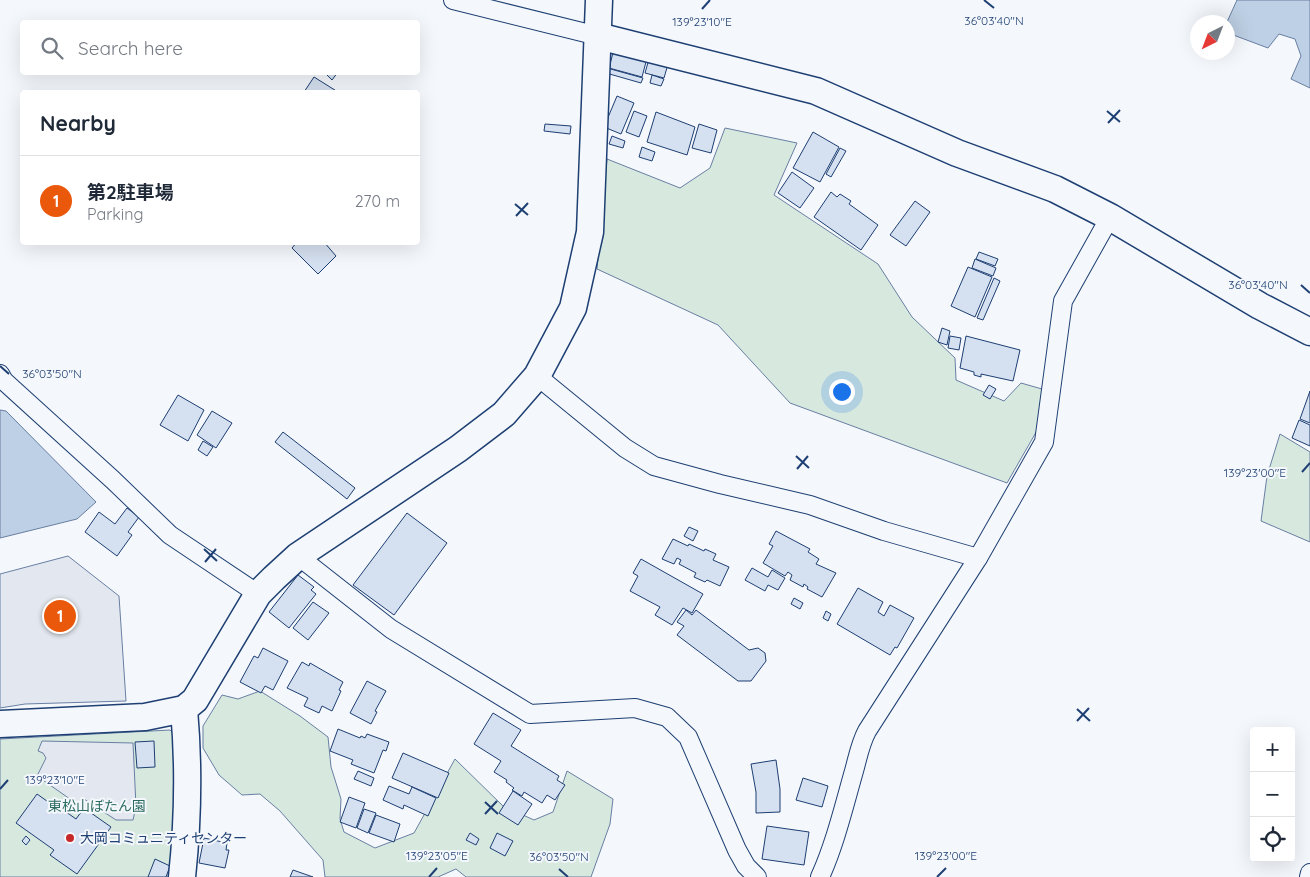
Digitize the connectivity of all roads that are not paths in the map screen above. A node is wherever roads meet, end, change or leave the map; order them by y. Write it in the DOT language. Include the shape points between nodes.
graph roads {
  1 [pos="453,0"];
  2 [pos="599,0"];
  3 [pos="598,36"];
  4 [pos="1110,217"];
  5 [pos="1310,332"];
  6 [pos="0,374"];
  7 [pos="537,376"];
  8 [pos="298,556"];
  9 [pos="978,558"];
  10 [pos="258,594"];
  11 [pos="184,709"];
  12 [pos="0,724"];
  13 [pos="1310,873"];
  14 [pos="182,877"];
  15 [pos="757,877"];
  16 [pos="820,877"];
  17 [pos="1309,877"];
  1 -- 3 [label="street"];
  2 -- 3 [label="street"];
  3 -- 4 [label="street" via="816,91 957,153 1055,189"];
  3 -- 7 [label="street" via="590,232 573,308"];
  4 -- 5 [label="street"];
  4 -- 9 [label="street" via="1063,301 1044,442"];
  6 -- 10 [label="street" via="170,534"];
  7 -- 8 [label="street" via="504,414"];
  7 -- 9 [label="street" via="625,448 654,466 810,505 884,531"];
  8 -- 10 [label="street"];
  8 -- 15 [label="street" via="391,629 530,714 635,708 667,718 688,737 737,850"];
  9 -- 16 [label="street" via="867,731"];
  10 -- 11 [label="street" via="195,700"];
  11 -- 12 [label="street" via="145,717"];
  11 -- 14 [label="street" via="187,830"];
  13 -- 17 [label="street"];
}
